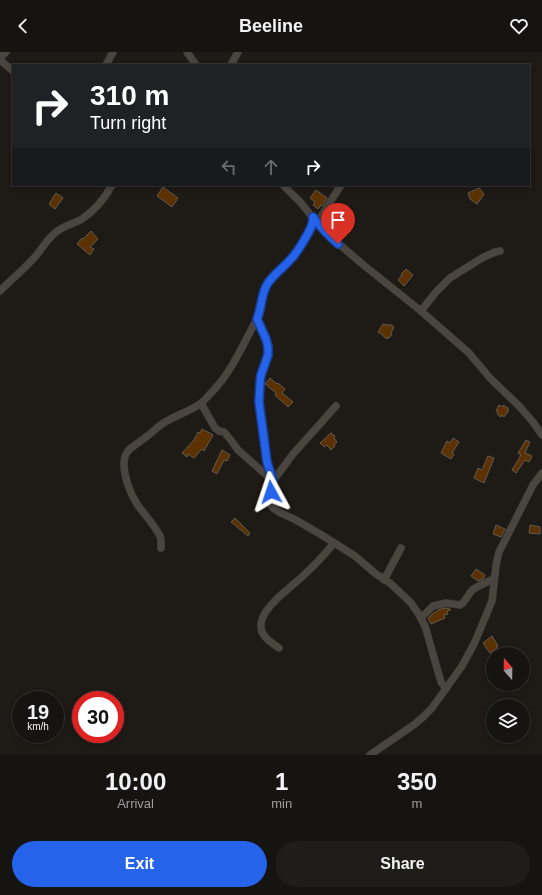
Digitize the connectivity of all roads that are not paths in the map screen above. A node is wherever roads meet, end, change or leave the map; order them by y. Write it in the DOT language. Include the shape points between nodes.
graph roads {
  1 [pos="6,52"];
  2 [pos="113,52"];
  3 [pos="187,52"];
  4 [pos="238,52"];
  5 [pos="0,59"];
  6 [pos="107,64"];
  7 [pos="195,64"];
  8 [pos="232,64"];
  9 [pos="12,70"];
  10 [pos="111,186"];
  11 [pos="283,186"];
  12 [pos="340,186"];
  13 [pos="315,220"];
  14 [pos="500,251"];
  15 [pos="0,291"];
  16 [pos="421,311"];
  17 [pos="257,319"];
  18 [pos="201,403"];
  19 [pos="336,406"];
  20 [pos="542,435"];
  21 [pos="542,474"];
  22 [pos="273,481"];
  23 [pos="334,543"];
  24 [pos="161,548"];
  25 [pos="401,548"];
  26 [pos="495,575"];
  27 [pos="384,580"];
  28 [pos="421,618"];
  29 [pos="279,648"];
  30 [pos="446,689"];
  31 [pos="370,755"];
  1 -- 5 [label="street"];
  2 -- 6 [label="street"];
  3 -- 7 [label="street"];
  4 -- 8 [label="street"];
  5 -- 9 [label="street"];
  10 -- 15 [label="street" via="91,213 56,231"];
  11 -- 13 [label="street" via="301,202"];
  12 -- 13 [label="street"];
  13 -- 16 [label="street" via="344,249"];
  13 -- 17 [label="street" via="299,250 268,283"];
  14 -- 16 [label="street" via="482,258 450,278"];
  16 -- 20 [label="street" via="469,353 519,406"];
  17 -- 18 [label="street" via="232,366"];
  17 -- 22 [label="street" via="268,347 261,375 259,402 267,462"];
  18 -- 22 [label="street" via="215,428 224,432 238,450"];
  18 -- 24 [label="street" via="162,424 128,450 125,456 124,464 132,492 160,536"];
  19 -- 22 [label="street" via="293,454"];
  21 -- 26 [label="street" via="533,485 499,552"];
  22 -- 23 [label="street" via="270,504 273,508"];
  23 -- 27 [label="street" via="355,556"];
  23 -- 29 [label="street" via="316,564 276,599 263,616 260,628 262,634"];
  25 -- 27 [label="street"];
  26 -- 28 [label="street" via="493,579 472,590 460,605 446,603 433,606"];
  26 -- 30 [label="street" via="492,601 476,639 456,677"];
  27 -- 28 [label="street" via="411,603"];
  28 -- 30 [label="street" via="428,633 441,682"];
  30 -- 31 [label="street" via="432,708 415,724"];
}
